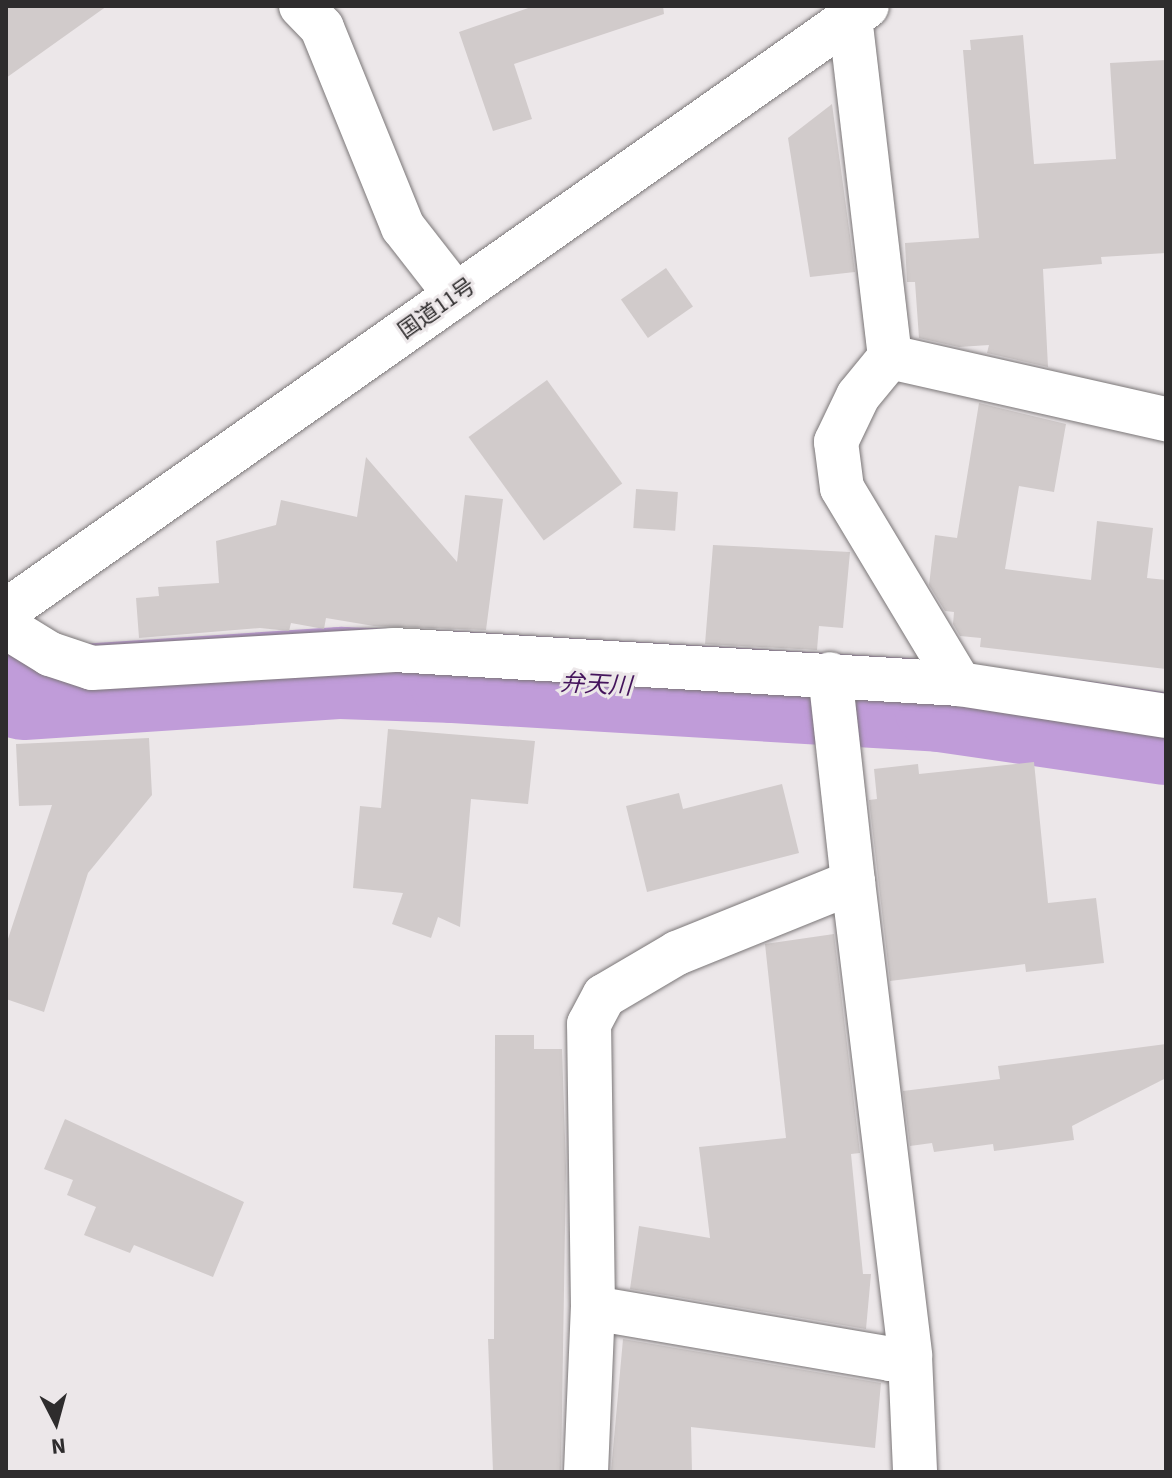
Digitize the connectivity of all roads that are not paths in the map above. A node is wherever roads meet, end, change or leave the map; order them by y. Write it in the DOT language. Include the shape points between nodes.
graph roads {
  1 [pos="301,6"];
  2 [pos="858,12"];
  3 [pos="456,295"];
  4 [pos="890,357"];
  5 [pos="1166,419"];
  6 [pos="6,611"];
  7 [pos="6,627"];
  8 [pos="830,674"];
  9 [pos="960,684"];
  10 [pos="1166,716"];
  11 [pos="853,882"];
  12 [pos="593,1308"];
  13 [pos="910,1356"];
  14 [pos="586,1472"];
  15 [pos="915,1472"];
  1 -- 3 [label="main road" via="322,28 403,227"];
  2 -- 3 [label="main road, 国道11号"];
  2 -- 4 [label="main road"];
  3 -- 6 [label="main road, 国道11号"];
  4 -- 5 [label="main road"];
  4 -- 9 [label="main road" via="858,396 836,442 842,488"];
  7 -- 8 [label="main road" via="50,654 92,668 394,650"];
  8 -- 9 [label="main road"];
  8 -- 11 [label="main road"];
  9 -- 10 [label="main road"];
  11 -- 12 [label="main road" via="677,953 604,996 589,1024"];
  11 -- 13 [label="main road"];
  12 -- 13 [label="main road" via="890,1359"];
  12 -- 14 [label="main road"];
  13 -- 15 [label="main road"];
}
